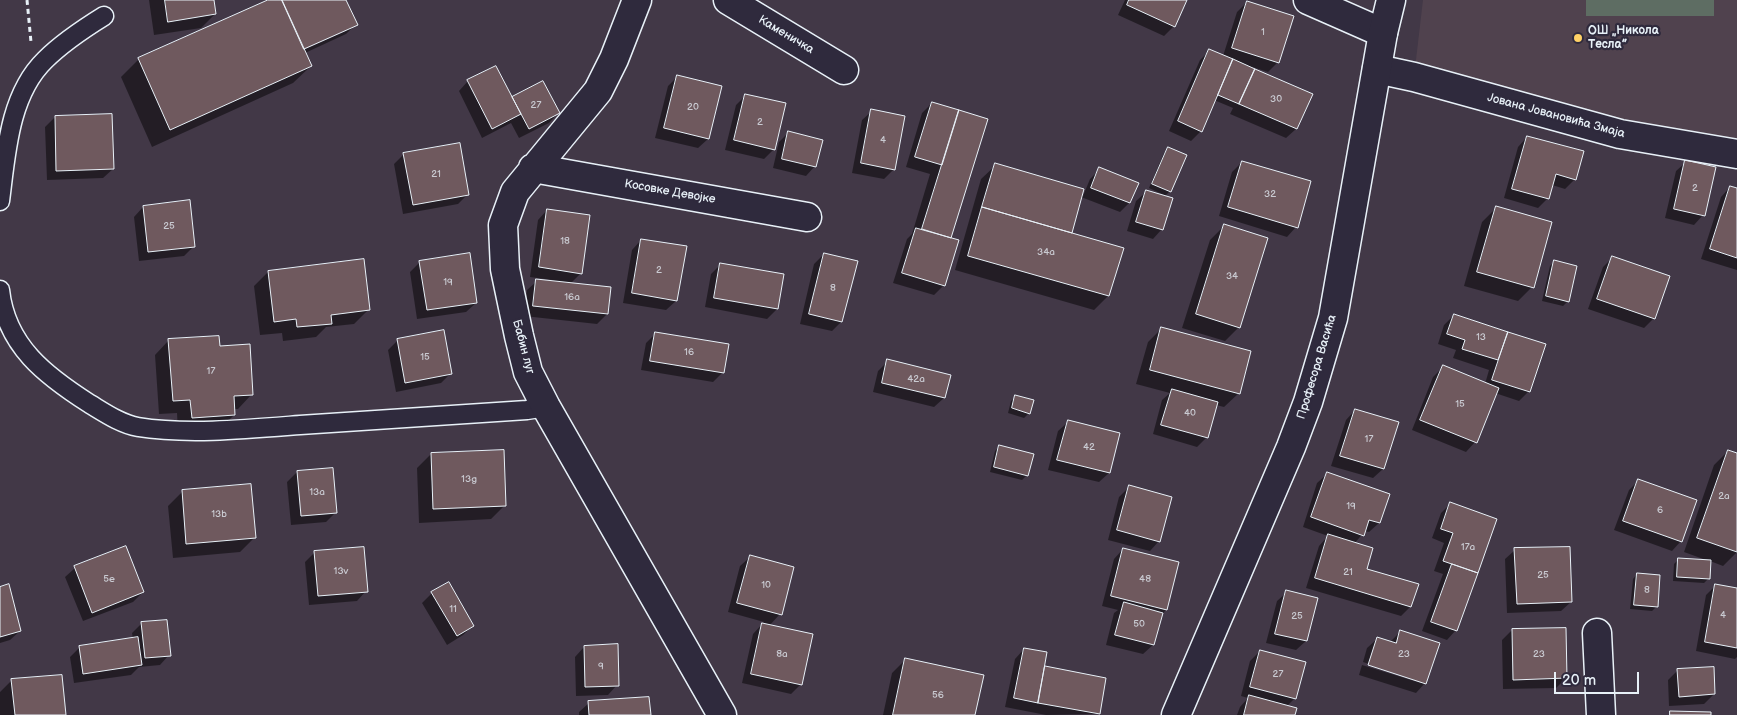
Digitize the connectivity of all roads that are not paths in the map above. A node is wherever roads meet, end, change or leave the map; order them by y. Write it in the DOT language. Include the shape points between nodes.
graph roads {
  1 [pos="637,0"];
  2 [pos="728,0"];
  3 [pos="1308,0"];
  4 [pos="1391,0"];
  5 [pos="104,16"];
  6 [pos="1383,33"];
  7 [pos="1377,69"];
  8 [pos="844,70"];
  9 [pos="1737,154"];
  10 [pos="533,168"];
  11 [pos="0,201"];
  12 [pos="808,217"];
  13 [pos="0,290"];
  14 [pos="546,407"];
  15 [pos="1597,633"];
  16 [pos="722,715"];
  17 [pos="1176,715"];
  18 [pos="1600,715"];
  1 -- 10 [label="street, Бабин луг" via="598,91"];
  2 -- 8 [label="street, Каменичка"];
  3 -- 6 [label="street"];
  4 -- 6 [label="street, Професора Васића"];
  5 -- 11 [label="lane" via="75,34 44,60 31,77 16,108"];
  6 -- 7 [label="street, Професора Васића"];
  7 -- 9 [label="street, Јована Јовановића Змаја" via="1620,134"];
  7 -- 17 [label="street, Професора Васића" via="1333,318 1323,353 1291,447"];
  10 -- 12 [label="street, Косовке Девојке"];
  10 -- 14 [label="street, Бабин луг" via="515,192 503,225 505,269 528,372"];
  13 -- 14 [label="lane" via="8,322 18,344 34,364 76,395 136,427 166,430 254,428"];
  14 -- 16 [label="street, Бабин луг"];
  15 -- 18 [label="street"];
}
